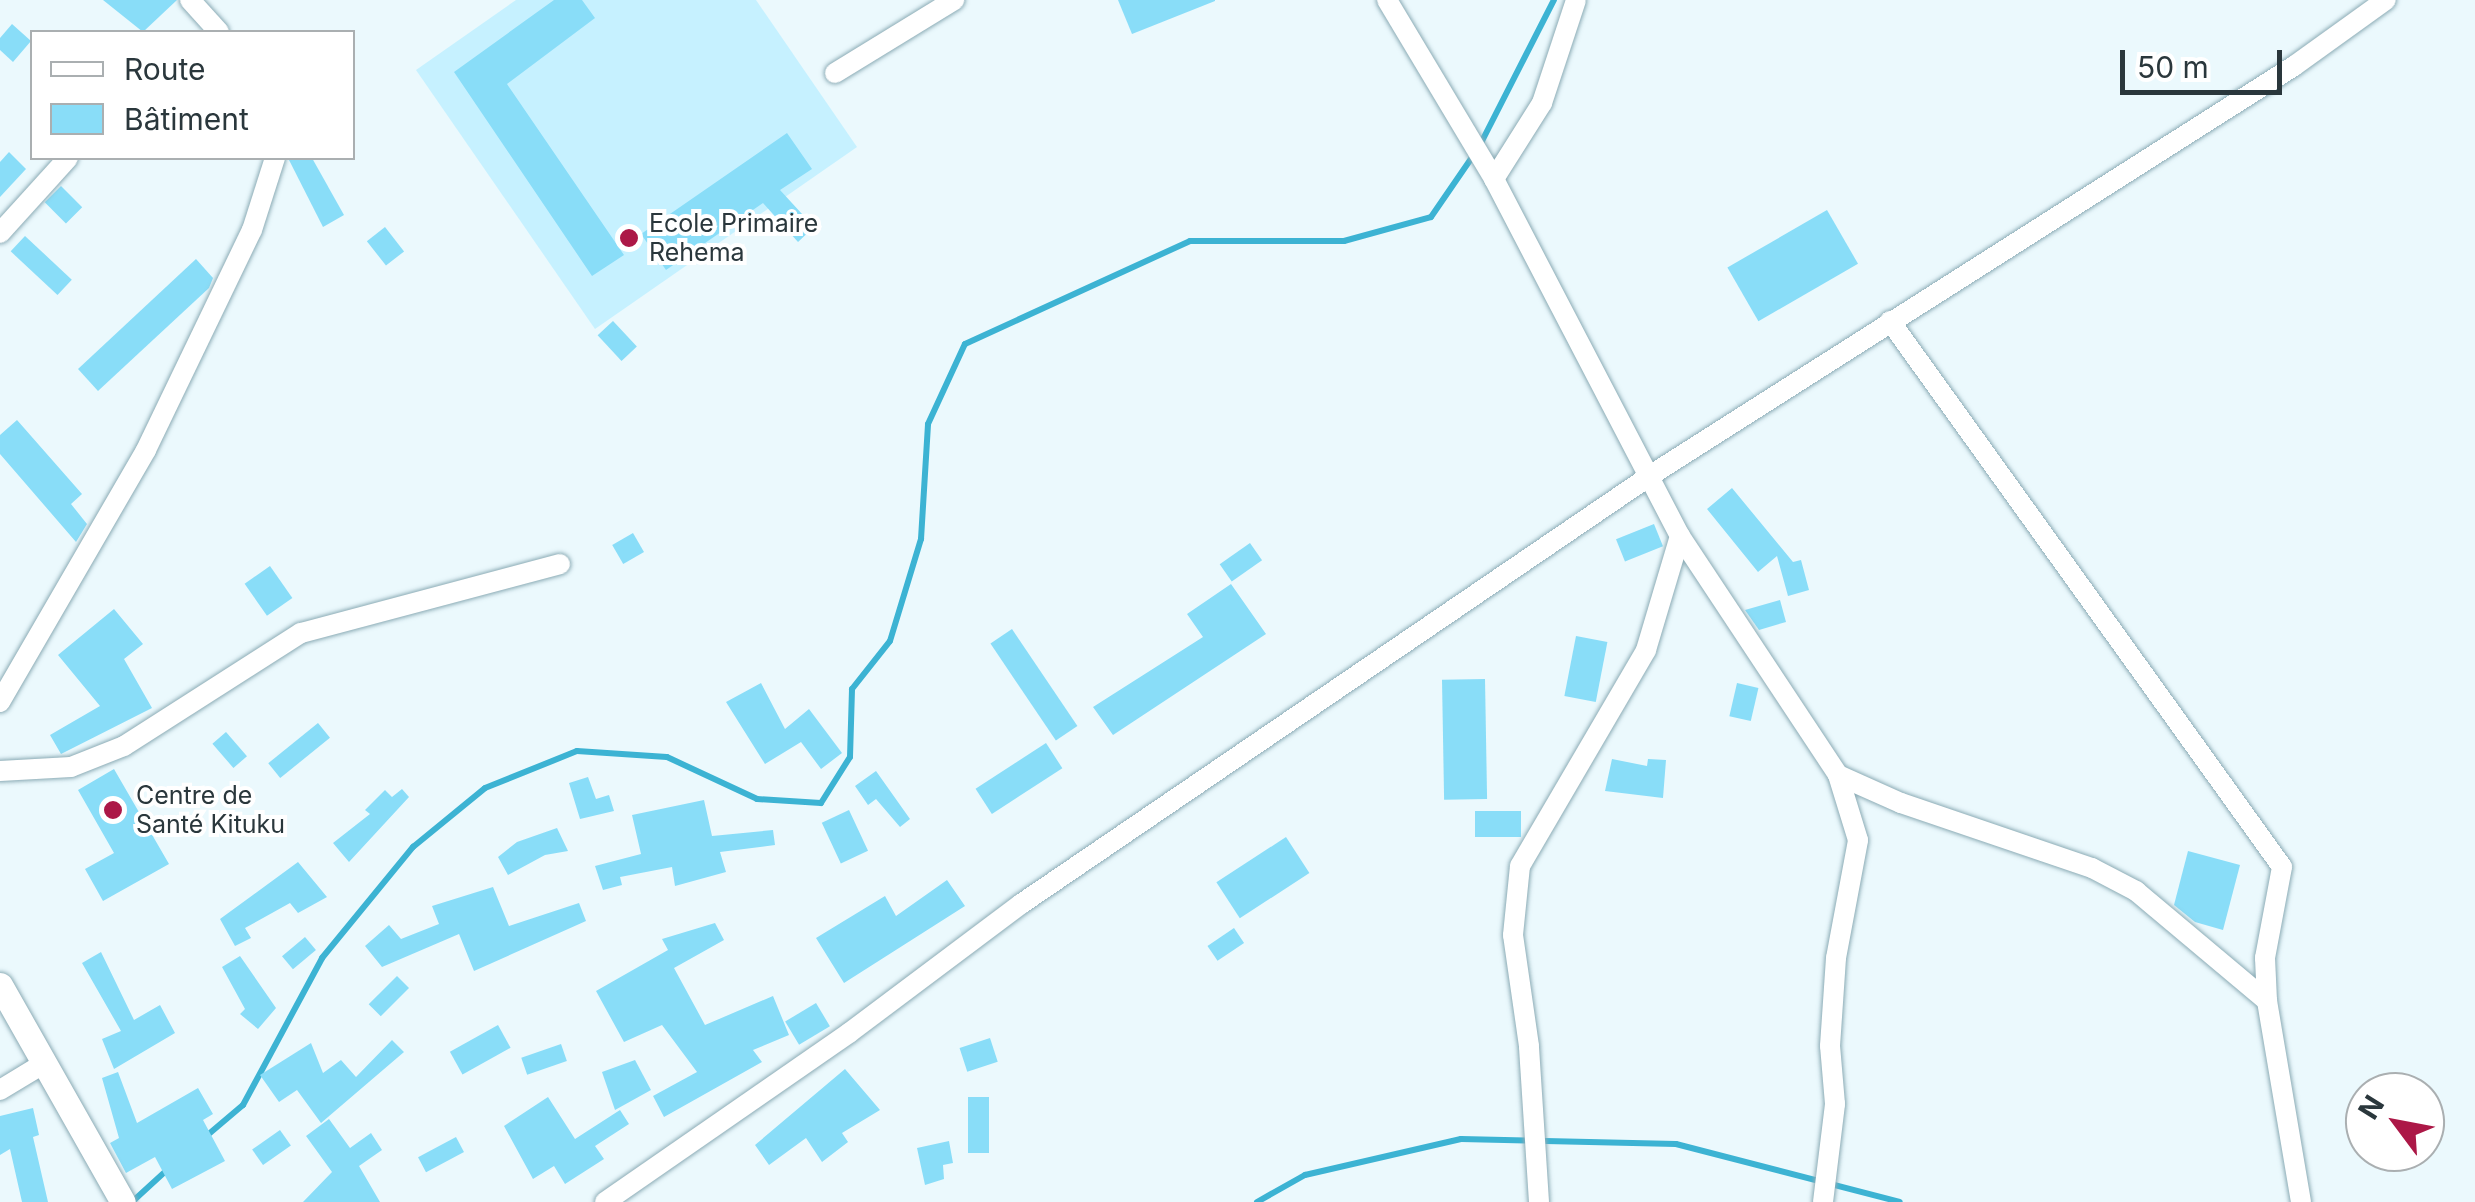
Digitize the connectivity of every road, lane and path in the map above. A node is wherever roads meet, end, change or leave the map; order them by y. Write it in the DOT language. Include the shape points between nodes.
graph roads {
  1 [pos="190,0"];
  2 [pos="954,0"];
  3 [pos="1387,0"];
  4 [pos="1576,0"];
  5 [pos="2386,0"];
  6 [pos="208,29"];
  7 [pos="835,73"];
  8 [pos="66,160"];
  9 [pos="274,160"];
  10 [pos="1494,179"];
  11 [pos="0,233"];
  12 [pos="1890,322"];
  13 [pos="1650,475"];
  14 [pos="1680,536"];
  15 [pos="560,564"];
  16 [pos="0,702"];
  17 [pos="0,770"];
  18 [pos="1838,775"];
  19 [pos="0,985"];
  20 [pos="2266,1001"];
  21 [pos="43,1064"];
  22 [pos="0,1090"];
  23 [pos="123,1202"];
  24 [pos="604,1202"];
  25 [pos="1540,1202"];
  26 [pos="1823,1202"];
  27 [pos="2301,1202"];
  1 -- 6 [label="street"];
  2 -- 7 [label="street"];
  3 -- 10 [label="street"];
  4 -- 10 [label="street" via="1542,103"];
  5 -- 12 [label="street" via="2294,66"];
  8 -- 11 [label="street"];
  9 -- 16 [label="street" via="252,230 164,415"];
  10 -- 13 [label="street"];
  12 -- 13 [label="street"];
  12 -- 20 [label="street" via="2282,867 2265,958"];
  13 -- 14 [label="street"];
  13 -- 24 [label="street" via="1020,904 850,1034"];
  14 -- 18 [label="street"];
  14 -- 25 [label="street" via="1646,650 1520,866 1513,935 1530,1046"];
  15 -- 17 [label="street" via="301,633 124,746 71,767"];
  18 -- 20 [label="street" via="2092,868 2136,891"];
  18 -- 26 [label="street" via="1858,840 1836,958 1830,1046 1835,1104"];
  19 -- 21 [label="street"];
  20 -- 27 [label="street"];
  21 -- 22 [label="street"];
  21 -- 23 [label="street"];
}
